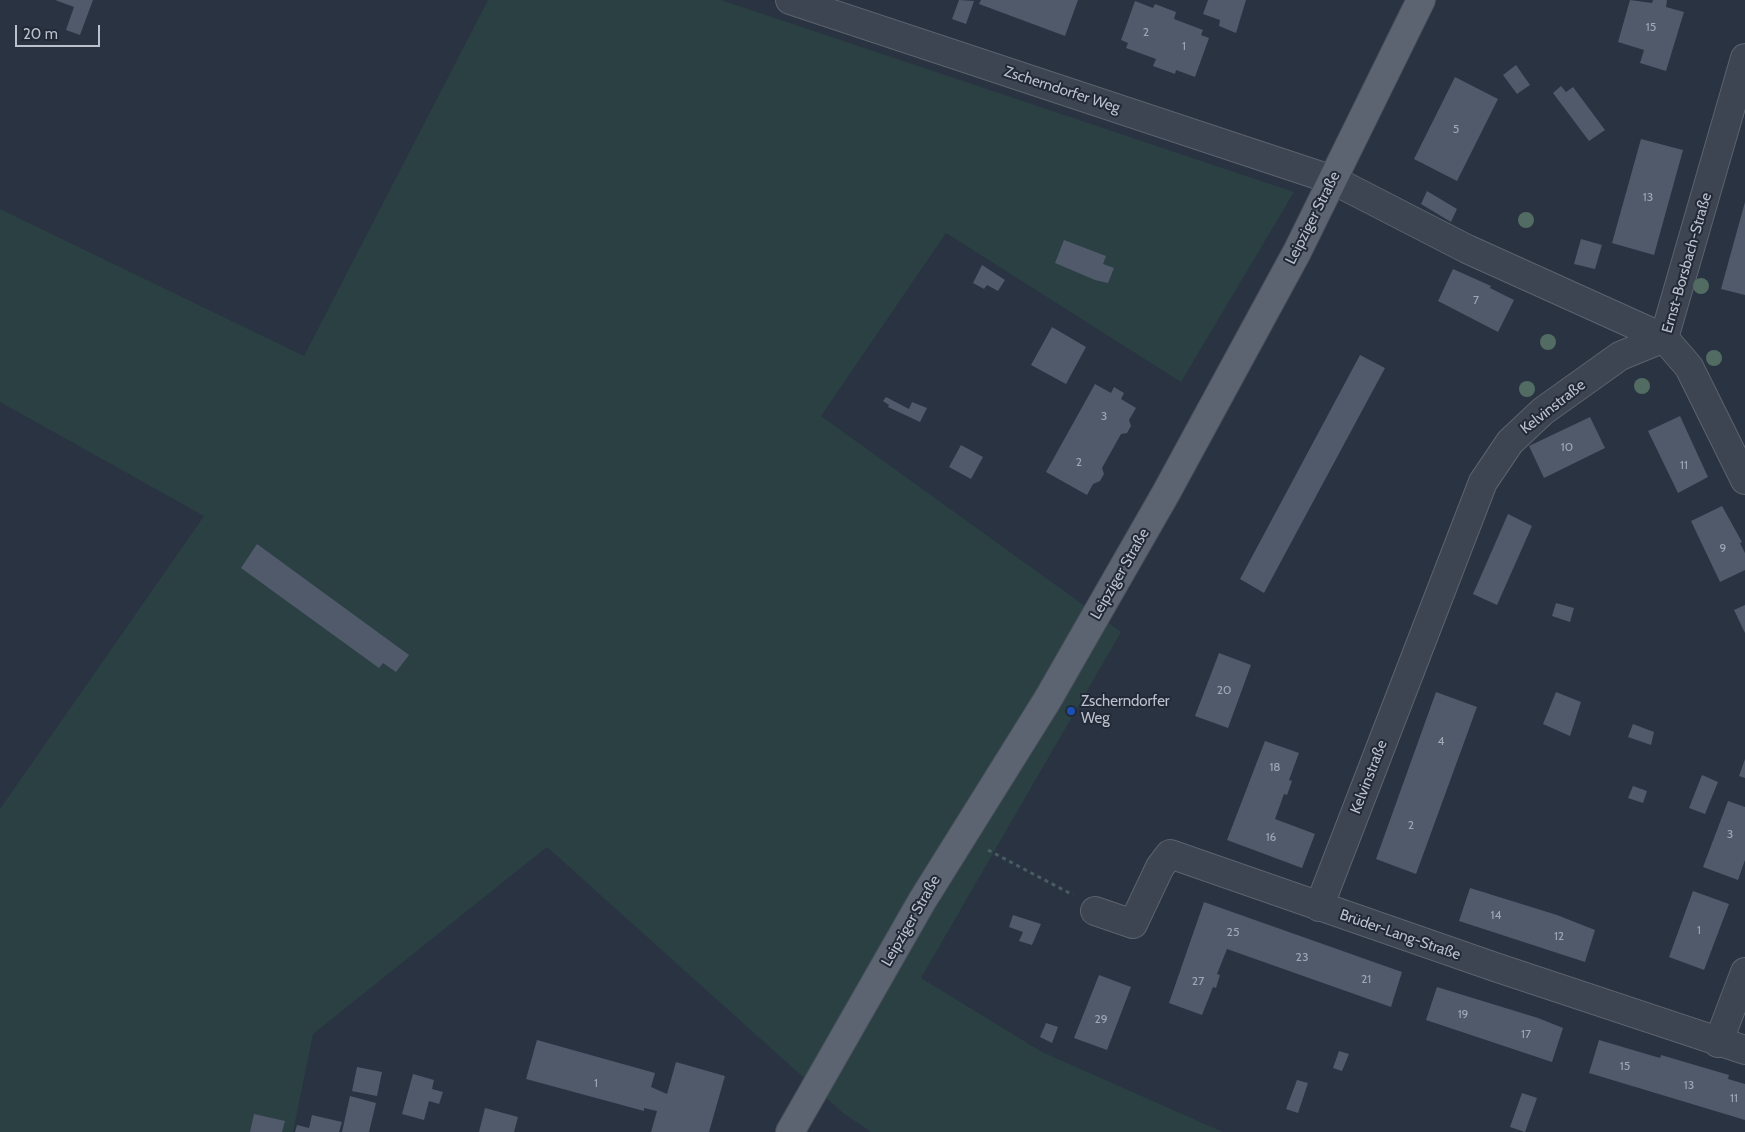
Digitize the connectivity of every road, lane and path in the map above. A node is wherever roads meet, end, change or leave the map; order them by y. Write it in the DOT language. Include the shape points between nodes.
graph roads {
  1 [pos="790,0"];
  2 [pos="1421,0"];
  3 [pos="1745,58"];
  4 [pos="1333,180"];
  5 [pos="1664,338"];
  6 [pos="1745,480"];
  7 [pos="993,853"];
  8 [pos="1048,882"];
  9 [pos="1319,907"];
  10 [pos="1095,911"];
  11 [pos="1745,972"];
  12 [pos="1718,1043"];
  13 [pos="1745,1050"];
  14 [pos="790,1132"];
  1 -- 4 [label="street, Zscherndorfer Weg"];
  2 -- 4 [label="main road, Leipziger Straße"];
  3 -- 5 [label="street, Ernst-Borsbach-Straße"];
  4 -- 5 [label="street" via="1467,249"];
  4 -- 14 [label="main road, Leipziger Straße" via="1166,493 1048,699 898,944"];
  5 -- 6 [label="street, Ernst-Borsbach-Straße" via="1689,367"];
  5 -- 9 [label="street, Kelvinstraße" via="1620,356 1543,411 1510,442 1483,482"];
  7 -- 8 [label="path"];
  9 -- 10 [label="street, Brüder-Lang-Straße" via="1170,854 1160,867 1133,924"];
  9 -- 12 [label="street, Brüder-Lang-Straße"];
  11 -- 12 [label="street"];
  12 -- 13 [label="street, Brüder-Lang-Straße"];
}
